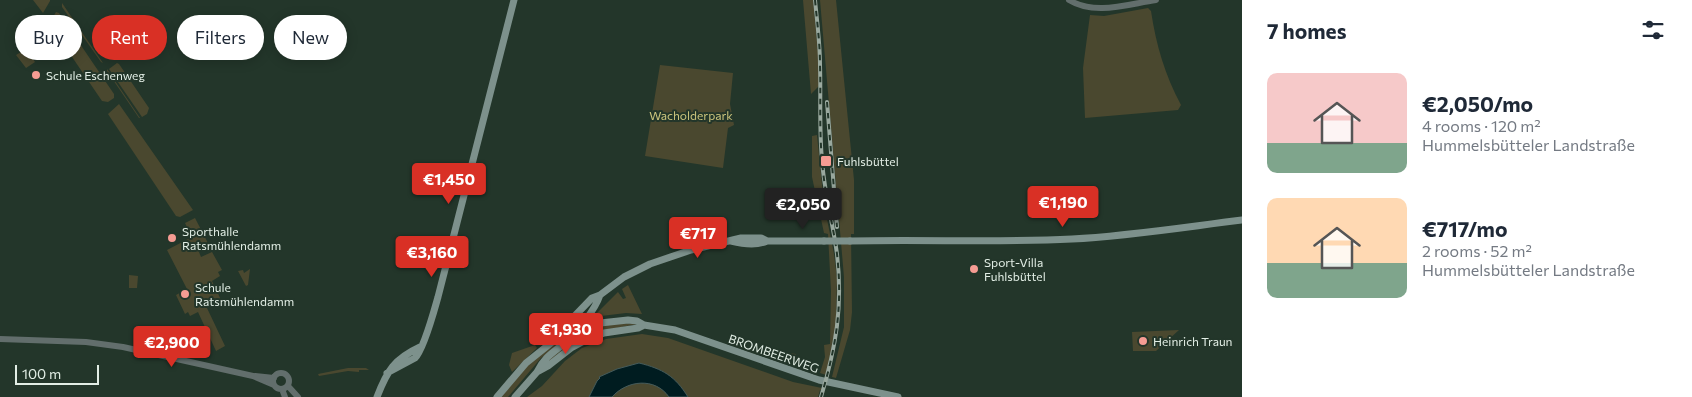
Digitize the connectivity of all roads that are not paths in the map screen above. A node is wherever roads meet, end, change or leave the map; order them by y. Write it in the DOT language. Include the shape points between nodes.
graph roads {
  1 [pos="514,0"];
  2 [pos="1070,0"];
  3 [pos="1156,0"];
  4 [pos="1242,220"];
  5 [pos="600,295"];
  6 [pos="644,325"];
  7 [pos="580,327"];
  8 [pos="560,335"];
  9 [pos="0,339"];
  10 [pos="537,372"];
  11 [pos="274,381"];
  12 [pos="285,388"];
  13 [pos="285,397"];
  14 [pos="298,397"];
  15 [pos="378,397"];
  16 [pos="497,397"];
  17 [pos="515,397"];
  18 [pos="898,397"];
  1 -- 15 [label="main road" via="438,297 424,340 418,355 387,373"];
  2 -- 3 [label="street" via="1094,8"];
  4 -- 5 [label="main road, bridge" via="1070,239 967,242 767,241 741,238 655,262 624,277"];
  5 -- 7 [label="main road" via="598,303"];
  5 -- 8 [label="main road" via="592,298"];
  6 -- 7 [label="main road, BROMBEERWEG" via="637,320 628,320"];
  6 -- 10 [label="main road, BROMBEERWEG" via="604,333 584,341"];
  6 -- 18 [label="main road, BROMBEERWEG" via="675,330 819,380"];
  7 -- 8 [label="main road, BROMBEERWEG"];
  7 -- 10 [label="main road" via="543,361"];
  8 -- 16 [label="main road, BROMBEERWEG" via="526,363"];
  9 -- 11 [label="street" via="123,346"];
  10 -- 17 [label="main road, BROMBEERWEG"];
  11 -- 12 [label="street" via="277,388"];
  11 -- 12 [label="street" via="278,373 285,374 290,380"];
  12 -- 13 [label="street"];
  12 -- 14 [label="street"];
}
